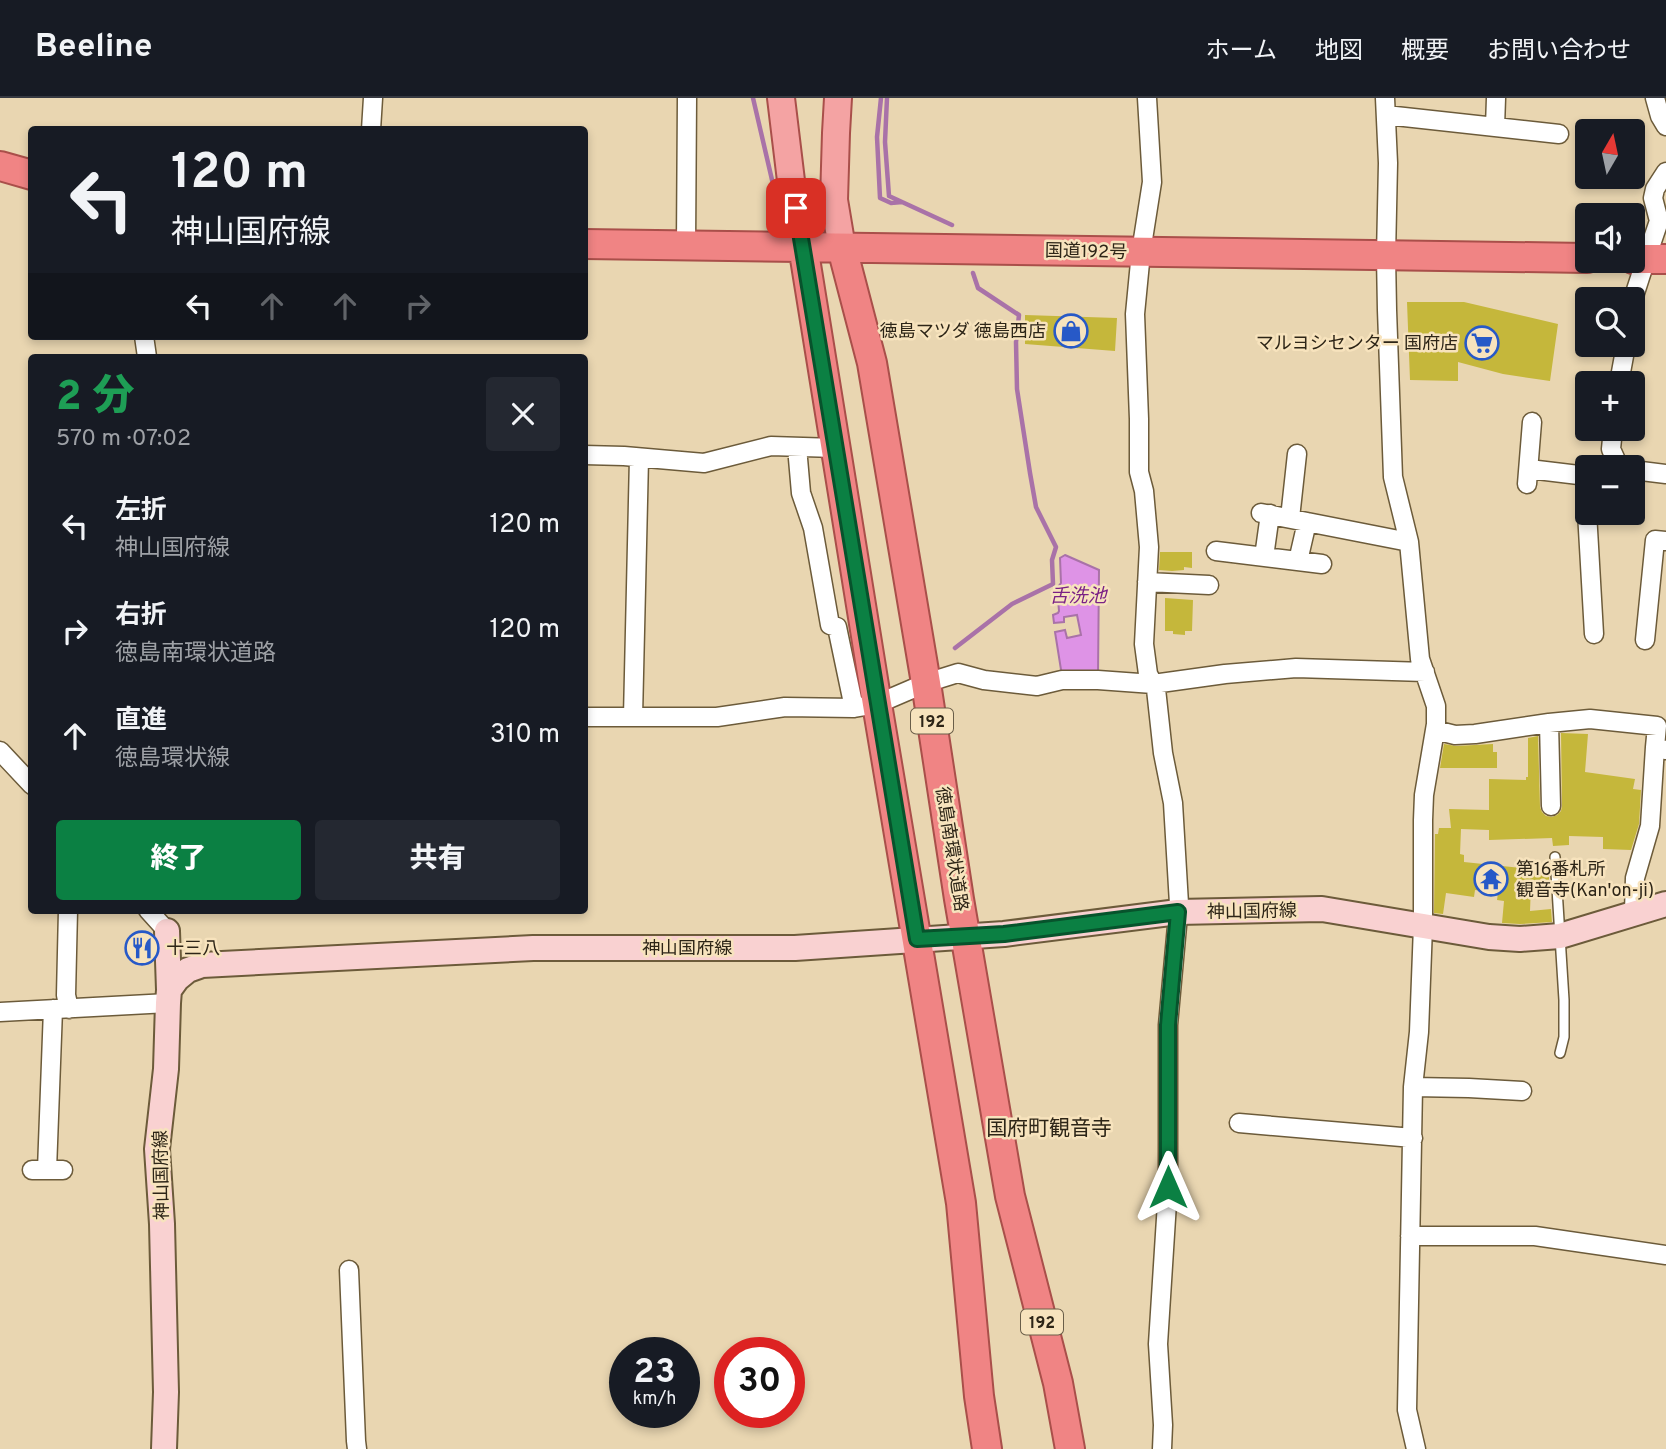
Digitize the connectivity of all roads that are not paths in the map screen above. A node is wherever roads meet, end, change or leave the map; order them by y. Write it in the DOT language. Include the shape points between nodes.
graph roads {
  1 [pos="373,98"];
  2 [pos="687,98"];
  3 [pos="781,98"];
  4 [pos="851,98"];
  5 [pos="1147,98"];
  6 [pos="1496,98"];
  7 [pos="1655,98"];
  8 [pos="1386,106"];
  9 [pos="838,109"];
  10 [pos="371,126"];
  11 [pos="1666,126"];
  12 [pos="1495,127"];
  13 [pos="1559,134"];
  14 [pos="0,166"];
  15 [pos="1666,172"];
  16 [pos="28,174"];
  17 [pos="588,244"];
  18 [pos="686,245"];
  19 [pos="803,246"];
  20 [pos="842,248"];
  21 [pos="1142,252"];
  22 [pos="1386,256"];
  23 [pos="1575,258"];
  24 [pos="1648,259"];
  25 [pos="1639,287"];
  26 [pos="1532,422"];
  27 [pos="797,447"];
  28 [pos="835,448"];
  29 [pos="1297,454"];
  30 [pos="588,455"];
  31 [pos="639,458"];
  32 [pos="1645,471"];
  33 [pos="1666,474"];
  34 [pos="1575,476"];
  35 [pos="1298,520"];
  36 [pos="1588,525"];
  37 [pos="1666,541"];
  38 [pos="1409,542"];
  39 [pos="1216,551"];
  40 [pos="1264,557"];
  41 [pos="1298,561"];
  42 [pos="1322,564"];
  43 [pos="1147,582"];
  44 [pos="1209,585"];
  45 [pos="1594,634"];
  46 [pos="1645,639"];
  47 [pos="1425,672"];
  48 [pos="926,683"];
  49 [pos="1153,684"];
  50 [pos="866,706"];
  51 [pos="588,717"];
  52 [pos="633,717"];
  53 [pos="1549,723"];
  54 [pos="1435,730"];
  55 [pos="1660,749"];
  56 [pos="0,751"];
  57 [pos="28,781"];
  58 [pos="1551,806"];
  59 [pos="1555,858"];
  60 [pos="1666,904"];
  61 [pos="1178,912"];
  62 [pos="1634,912"];
  63 [pos="68,914"];
  64 [pos="152,914"];
  65 [pos="1423,926"];
  66 [pos="167,931"];
  67 [pos="1560,936"];
  68 [pos="966,937"];
  69 [pos="917,939"];
  70 [pos="202,965"];
  71 [pos="169,997"];
  72 [pos="61,1009"];
  73 [pos="0,1012"];
  74 [pos="1560,1054"];
  75 [pos="1413,1087"];
  76 [pos="1522,1091"];
  77 [pos="1240,1123"];
  78 [pos="1413,1138"];
  79 [pos="48,1170"];
  80 [pos="1410,1237"];
  81 [pos="1666,1255"];
  82 [pos="349,1270"];
  83 [pos="164,1449"];
  84 [pos="357,1449"];
  85 [pos="987,1449"];
  86 [pos="1070,1449"];
  87 [pos="1162,1449"];
  88 [pos="1416,1449"];
  1 -- 10 [label="street"];
  2 -- 18 [label="street"];
  3 -- 19 [label="main road"];
  4 -- 9 [label="main road"];
  5 -- 21 [label="street" via="1152,182"];
  6 -- 12 [label="street"];
  7 -- 11 [label="street"];
  8 -- 12 [label="street"];
  8 -- 22 [label="street"];
  9 -- 20 [label="main road" via="835,200"];
  12 -- 13 [label="street"];
  14 -- 16 [label="highway"];
  15 -- 24 [label="street" via="1653,198 1660,221"];
  17 -- 18 [label="highway, 国道192号"];
  18 -- 19 [label="highway, 国道192号"];
  19 -- 20 [label="highway, 国道192号"];
  19 -- 28 [label="highway"];
  20 -- 21 [label="highway, 国道192号"];
  20 -- 48 [label="highway, 徳島南環状道路 / 192" via="872,363"];
  21 -- 22 [label="highway, 国道192号"];
  21 -- 43 [label="street" via="1135,314 1139,472 1149,547"];
  22 -- 23 [label="highway, 国道192号"];
  22 -- 38 [label="street" via="1393,477"];
  24 -- 25 [label="street"];
  26 -- 34 [label="street" via="1528,476"];
  27 -- 28 [label="street"];
  27 -- 31 [label="street" via="771,446 704,463"];
  27 -- 50 [label="street" via="801,493 813,528 830,625 836,627"];
  28 -- 50 [label="highway"];
  29 -- 35 [label="street"];
  30 -- 31 [label="street"];
  31 -- 52 [label="street"];
  32 -- 33 [label="street"];
  35 -- 38 [label="street"];
  35 -- 40 [label="street" via="1265,513"];
  35 -- 41 [label="street"];
  36 -- 45 [label="street"];
  37 -- 46 [label="street" via="1654,540"];
  38 -- 47 [label="street"];
  39 -- 40 [label="street"];
  40 -- 41 [label="street"];
  41 -- 42 [label="street"];
  43 -- 44 [label="street"];
  43 -- 49 [label="street" via="1144,644"];
  47 -- 49 [label="street" via="1296,668"];
  47 -- 54 [label="street" via="1436,706"];
  48 -- 49 [label="street" via="958,673 1037,686 1062,680"];
  48 -- 50 [label="street"];
  48 -- 68 [label="highway, 徳島南環状道路 / 192"];
  49 -- 61 [label="street" via="1173,803"];
  50 -- 52 [label="street" via="785,707 717,717"];
  50 -- 69 [label="highway"];
  51 -- 52 [label="street"];
  53 -- 54 [label="street" via="1475,734"];
  53 -- 55 [label="street" via="1590,719 1657,726"];
  53 -- 58 [label="street"];
  54 -- 65 [label="street" via="1424,795"];
  55 -- 62 [label="street" via="1650,826 1635,878"];
  56 -- 57 [label="street"];
  59 -- 67 [label="lane"];
  60 -- 62 [label="main road, 神山国府線"];
  61 -- 65 [label="main road, 神山国府線" via="1322,909"];
  61 -- 68 [label="main road, 神山国府線"];
  61 -- 87 [label="street" via="1168,1025 1168,1187 1158,1344"];
  62 -- 67 [label="main road, 神山国府線"];
  63 -- 72 [label="street" via="66,995"];
  64 -- 66 [label="street"];
  65 -- 67 [label="main road, 神山国府線" via="1489,937"];
  65 -- 75 [label="street"];
  66 -- 70 [label="main road"];
  66 -- 71 [label="main road"];
  67 -- 74 [label="lane" via="1564,1037"];
  68 -- 69 [label="main road, 神山国府線"];
  68 -- 86 [label="highway, 徳島南環状道路 / 192" via="1010,1196 1058,1383"];
  69 -- 70 [label="main road, 神山国府線" via="795,947 533,948"];
  69 -- 85 [label="highway" via="961,1203"];
  70 -- 71 [label="main road, 神山国府線" via="177,979"];
  71 -- 72 [label="street"];
  71 -- 83 [label="main road, 神山国府線" via="157,1149"];
  72 -- 73 [label="street"];
  72 -- 79 [label="street"];
  75 -- 76 [label="street"];
  75 -- 78 [label="street"];
  77 -- 78 [label="street"];
  78 -- 80 [label="street"];
  80 -- 81 [label="street" via="1535,1236"];
  80 -- 88 [label="street" via="1406,1410"];
  82 -- 84 [label="street"];
}
